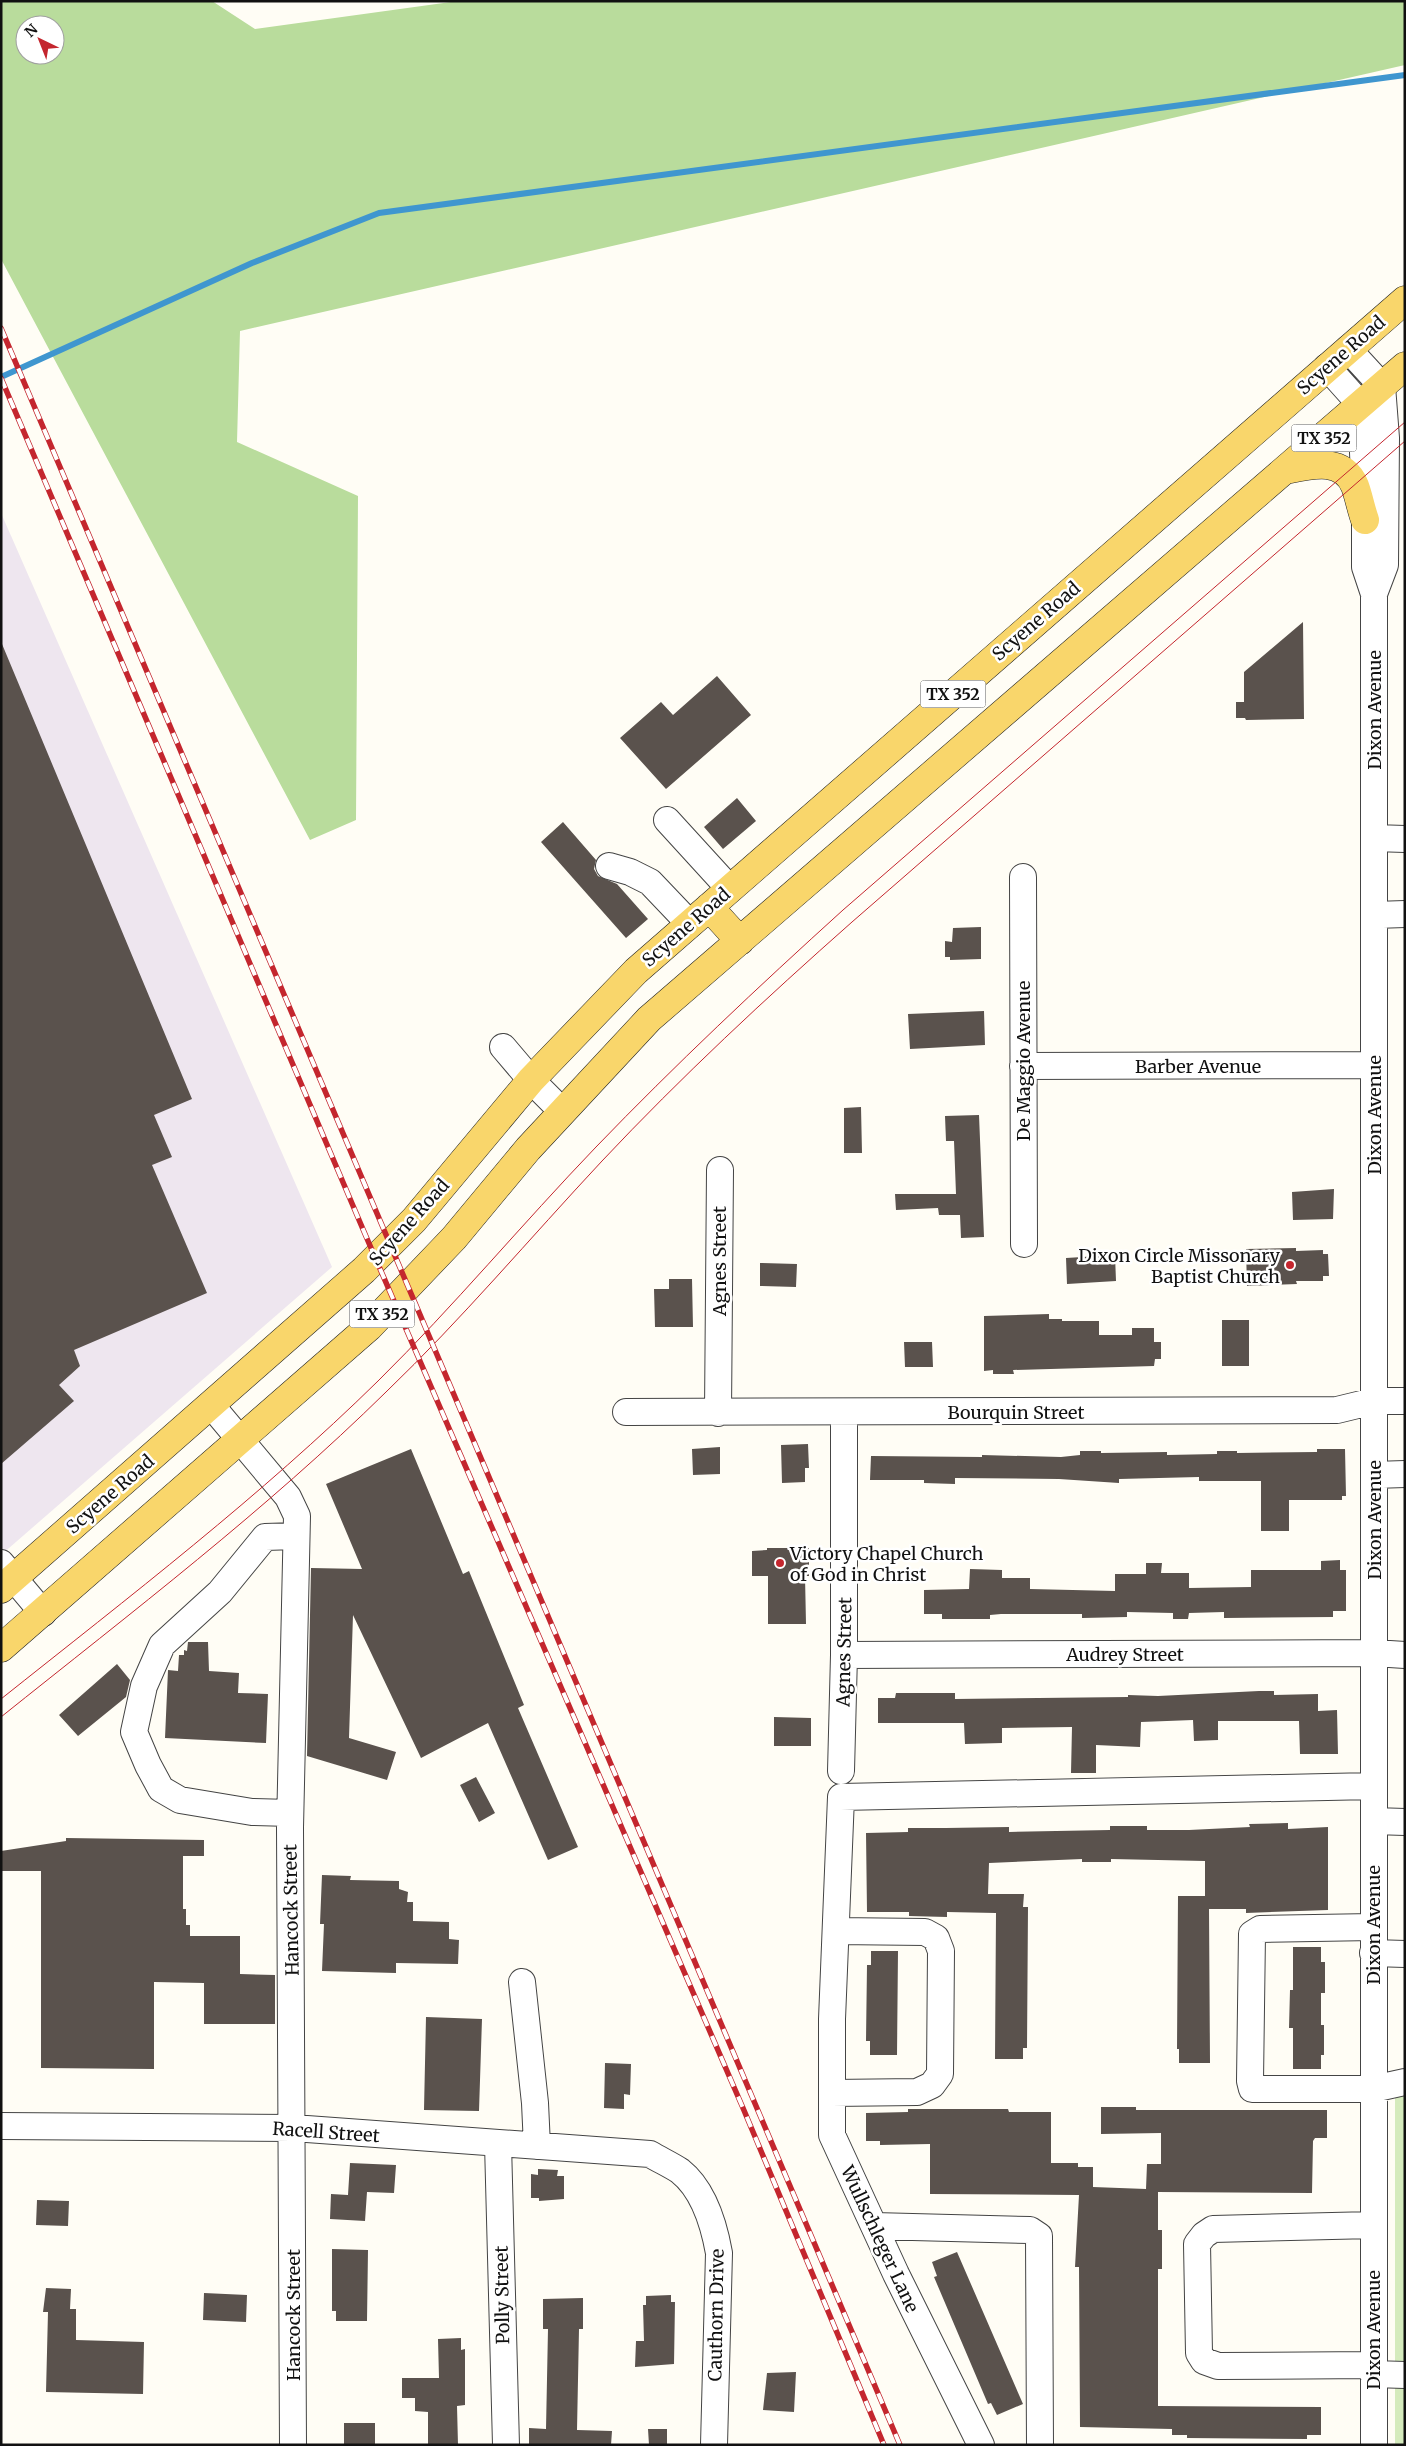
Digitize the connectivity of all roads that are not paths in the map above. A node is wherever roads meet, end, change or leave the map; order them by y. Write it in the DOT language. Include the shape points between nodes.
graph roads {
  1 [pos="1405,300"];
  2 [pos="1348,349"];
  3 [pos="1405,366"];
  4 [pos="1327,367"];
  5 [pos="1382,386"];
  6 [pos="1360,405"];
  7 [pos="1286,470"];
  8 [pos="1365,520"];
  9 [pos="1374,594"];
  10 [pos="667,820"];
  11 [pos="1374,838"];
  12 [pos="1405,839"];
  13 [pos="608,866"];
  14 [pos="1023,877"];
  15 [pos="730,889"];
  16 [pos="1405,914"];
  17 [pos="1374,915"];
  18 [pos="700,916"];
  19 [pos="740,941"];
  20 [pos="503,1047"];
  21 [pos="1374,1065"];
  22 [pos="1023,1066"];
  23 [pos="531,1080"];
  24 [pos="562,1111"];
  25 [pos="720,1170"];
  26 [pos="1024,1244"];
  27 [pos="1374,1401"];
  28 [pos="1405,1401"];
  29 [pos="211,1406"];
  30 [pos="626,1412"];
  31 [pos="718,1413"];
  32 [pos="844,1413"];
  33 [pos="242,1440"];
  34 [pos="1405,1474"];
  35 [pos="1374,1475"];
  36 [pos="296,1536"];
  37 [pos="5,1577"];
  38 [pos="42,1613"];
  39 [pos="1,1648"];
  40 [pos="1374,1653"];
  41 [pos="844,1655"];
  42 [pos="1405,1656"];
  43 [pos="841,1771"];
  44 [pos="1373,1786"];
  45 [pos="290,1813"];
  46 [pos="1374,1821"];
  47 [pos="1405,1822"];
  48 [pos="1373,1927"];
  49 [pos="836,1931"];
  50 [pos="1373,1953"];
  51 [pos="1405,1954"];
  52 [pos="522,1982"];
  53 [pos="1405,2082"];
  54 [pos="1373,2089"];
  55 [pos="832,2093"];
  56 [pos="1,2126"];
  57 [pos="293,2128"];
  58 [pos="498,2144"];
  59 [pos="537,2146"];
  60 [pos="650,2154"];
  61 [pos="1373,2225"];
  62 [pos="874,2226"];
  63 [pos="1373,2369"];
  64 [pos="1405,2375"];
  65 [pos="293,2445"];
  66 [pos="506,2445"];
  67 [pos="714,2445"];
  68 [pos="982,2445"];
  69 [pos="1040,2445"];
  70 [pos="1374,2445"];
  1 -- 2 [label="main road, Scyene Road / TX 352"];
  2 -- 4 [label="main road, Scyene Road / TX 352"];
  2 -- 5 [label="street"];
  3 -- 5 [label="main road, TX 352"];
  4 -- 6 [label="street"];
  4 -- 15 [label="main road, Scyene Road / TX 352"];
  5 -- 6 [label="main road, TX 352"];
  5 -- 9 [label="street, Dixon Avenue" via="1386,438 1386,565"];
  6 -- 7 [label="main road, TX 352"];
  6 -- 8 [label="street, Dixon Avenue"];
  7 -- 8 [label="main road" via="1317,464 1340,468 1354,485"];
  7 -- 19 [label="main road, TX 352"];
  8 -- 9 [label="street, Dixon Avenue" via="1365,567"];
  9 -- 11 [label="street, Dixon Avenue"];
  10 -- 15 [label="street"];
  11 -- 12 [label="street"];
  11 -- 17 [label="street, Dixon Avenue"];
  13 -- 18 [label="street" via="650,882"];
  14 -- 22 [label="street, De Maggio Avenue"];
  15 -- 18 [label="main road, Scyene Road / TX 352"];
  16 -- 17 [label="street"];
  17 -- 21 [label="street, Dixon Avenue"];
  18 -- 19 [label="main road"];
  18 -- 23 [label="main road, Scyene Road / TX 352" via="636,971"];
  19 -- 24 [label="main road, TX 352" via="649,1019"];
  20 -- 23 [label="street"];
  21 -- 22 [label="street, Barber Avenue"];
  21 -- 27 [label="street, Dixon Avenue"];
  22 -- 26 [label="street, De Maggio Avenue"];
  23 -- 24 [label="street"];
  23 -- 29 [label="main road, Scyene Road / TX 352" via="414,1220 364,1270"];
  24 -- 33 [label="main road, TX 352" via="454,1238 395,1301"];
  25 -- 31 [label="street, Agnes Street"];
  27 -- 28 [label="street, Bourquin Street"];
  27 -- 32 [label="street, Bourquin Street" via="1337,1410"];
  27 -- 35 [label="street, Dixon Avenue"];
  29 -- 33 [label="street, Hancock Street"];
  29 -- 37 [label="main road, Scyene Road / TX 352"];
  30 -- 31 [label="street, Bourquin Street"];
  31 -- 32 [label="street, Bourquin Street"];
  32 -- 41 [label="street, Agnes Street"];
  33 -- 36 [label="street, Hancock Street" via="288,1497 297,1516"];
  33 -- 38 [label="main road, TX 352"];
  34 -- 35 [label="street"];
  35 -- 40 [label="street, Dixon Avenue"];
  36 -- 45 [label="street, Hancock Street"];
  36 -- 45 [label="street" via="265,1537 220,1592 162,1645 144,1686 134,1732 161,1789 180,1800 252,1812"];
  37 -- 38 [label="street"];
  38 -- 39 [label="main road, TX 352"];
  40 -- 41 [label="street, Audrey Street"];
  40 -- 42 [label="street, Audrey Street"];
  40 -- 44 [label="street, Dixon Avenue"];
  41 -- 43 [label="street, Agnes Street"];
  44 -- 46 [label="street, Dixon Avenue"];
  44 -- 49 [label="street" via="841,1797"];
  45 -- 57 [label="street, Hancock Street"];
  46 -- 47 [label="street"];
  46 -- 48 [label="street, Dixon Avenue"];
  48 -- 50 [label="street, Dixon Avenue"];
  48 -- 54 [label="street" via="1260,1929 1252,1934 1250,2081 1252,2089"];
  49 -- 55 [label="street, Wullschleger Lane"];
  49 -- 55 [label="street" via="925,1932 936,1938 940,1951 940,2074 932,2085 917,2092"];
  50 -- 51 [label="street"];
  50 -- 54 [label="street, Dixon Avenue"];
  52 -- 59 [label="street"];
  53 -- 54 [label="street"];
  54 -- 61 [label="street, Dixon Avenue"];
  55 -- 62 [label="street, Wullschleger Lane" via="832,2135"];
  56 -- 57 [label="street, Racell Street"];
  57 -- 58 [label="street, Racell Street"];
  57 -- 65 [label="street, Hancock Street"];
  58 -- 59 [label="street, Racell Street"];
  58 -- 66 [label="street, Polly Street"];
  59 -- 60 [label="street, Racell Street"];
  60 -- 67 [label="street, Cauthorn Drive" via="681,2172 699,2194 714,2225 719,2253"];
  61 -- 63 [label="street, Dixon Avenue"];
  61 -- 63 [label="street" via="1213,2229 1197,2244 1199,2353 1204,2361 1218,2366"];
  62 -- 68 [label="street, Wullschleger Lane"];
  62 -- 69 [label="street" via="1030,2230 1039,2236"];
  63 -- 64 [label="street"];
  63 -- 70 [label="street, Dixon Avenue"];
}
